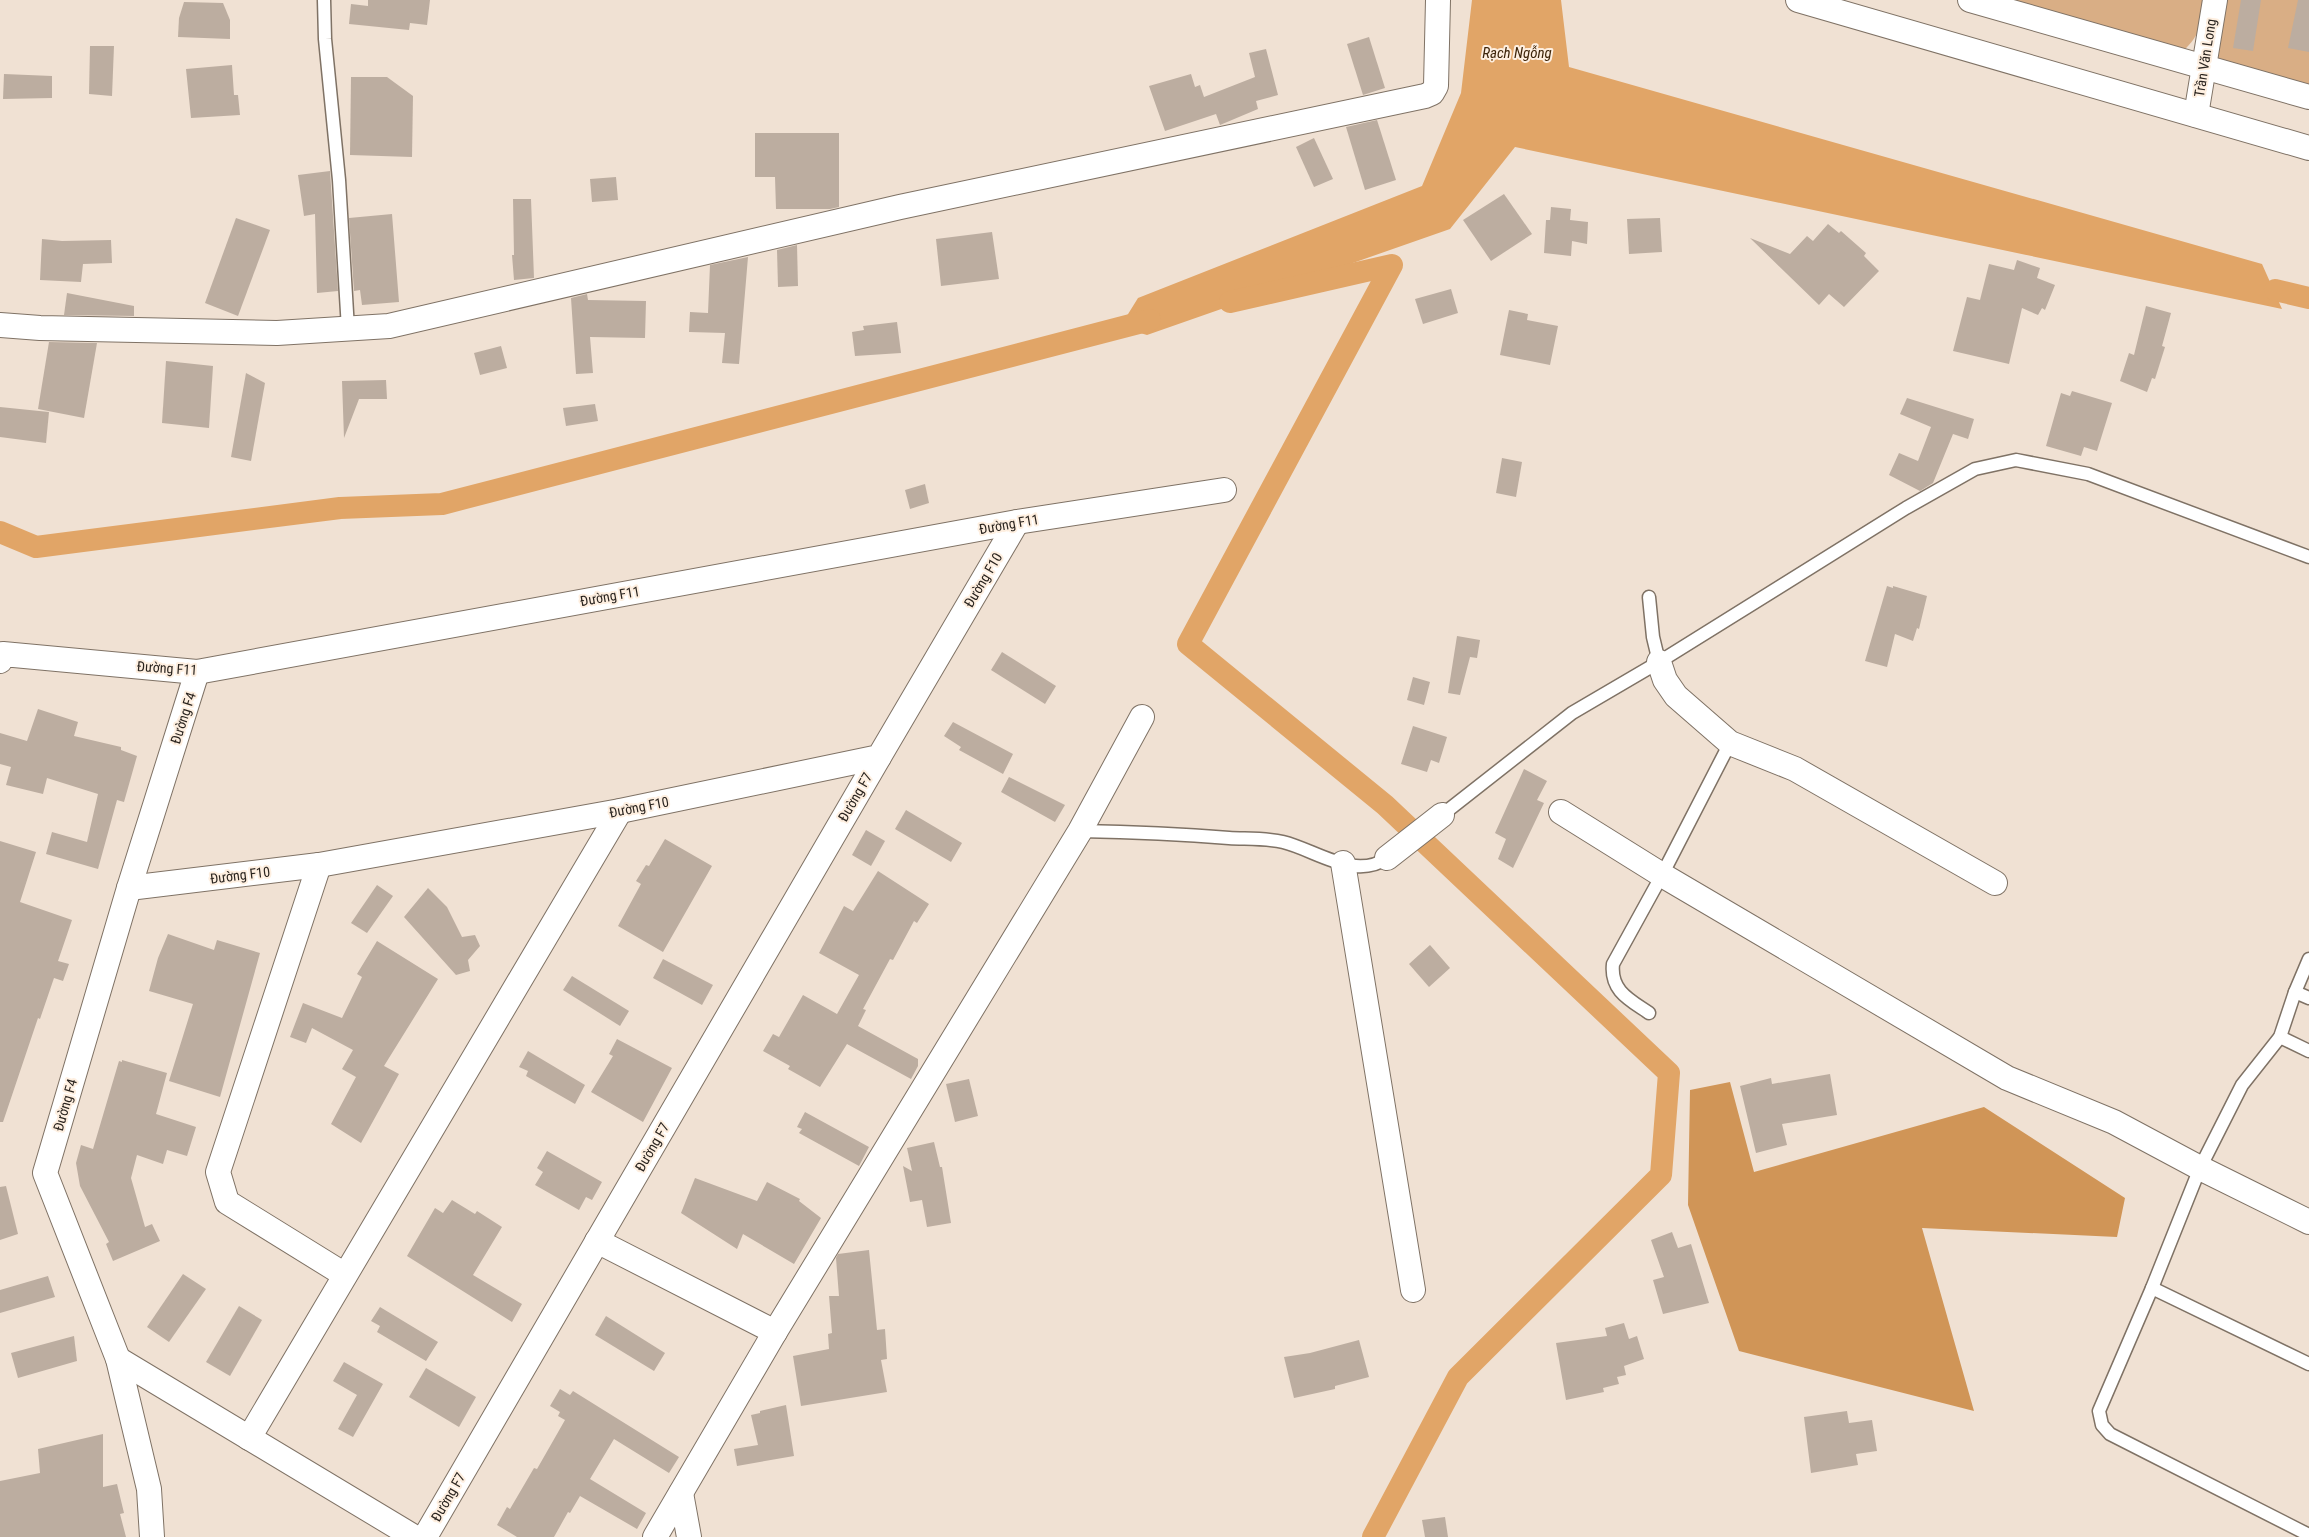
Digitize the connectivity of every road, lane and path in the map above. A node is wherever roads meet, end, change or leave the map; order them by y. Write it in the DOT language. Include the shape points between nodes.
graph roads {
  1 [pos="324,0"];
  2 [pos="1438,0"];
  3 [pos="1798,0"];
  4 [pos="1970,0"];
  5 [pos="2215,0"];
  6 [pos="1825,4"];
  7 [pos="2204,67"];
  8 [pos="2309,97"];
  9 [pos="2196,115"];
  10 [pos="2309,148"];
  11 [pos="0,325"];
  12 [pos="348,329"];
  13 [pos="1224,490"];
  14 [pos="1017,522"];
  15 [pos="2309,557"];
  16 [pos="1649,597"];
  17 [pos="0,661"];
  18 [pos="1659,662"];
  19 [pos="197,672"];
  20 [pos="1142,716"];
  21 [pos="1730,743"];
  22 [pos="879,757"];
  23 [pos="620,811"];
  24 [pos="1561,812"];
  25 [pos="1442,815"];
  26 [pos="1080,831"];
  27 [pos="1388,858"];
  28 [pos="1343,863"];
  29 [pos="319,865"];
  30 [pos="1662,875"];
  31 [pos="1995,883"];
  32 [pos="129,888"];
  33 [pos="2309,959"];
  34 [pos="2295,992"];
  35 [pos="2309,998"];
  36 [pos="1649,1013"];
  37 [pos="2280,1037"];
  38 [pos="2309,1051"];
  39 [pos="2200,1168"];
  40 [pos="2309,1222"];
  41 [pos="597,1241"];
  42 [pos="345,1275"];
  43 [pos="2152,1288"];
  44 [pos="1413,1290"];
  45 [pos="775,1332"];
  46 [pos="118,1359"];
  47 [pos="2309,1364"];
  48 [pos="249,1438"];
  49 [pos="681,1493"];
  50 [pos="2309,1535"];
  51 [pos="152,1537"];
  52 [pos="414,1537"];
  53 [pos="425,1537"];
  54 [pos="654,1537"];
  55 [pos="689,1537"];
  1 -- 12 [label="lane" via="324,39 340,180"];
  2 -- 12 [label="street" via="1436,86 1425,96 900,207 389,326"];
  3 -- 6 [label="street"];
  4 -- 7 [label="street"];
  5 -- 7 [label="street, Trần Văn Long"];
  6 -- 9 [label="street"];
  7 -- 8 [label="street"];
  7 -- 9 [label="street, Trần Văn Long"];
  9 -- 10 [label="street"];
  11 -- 12 [label="street" via="277,332"];
  13 -- 14 [label="street, Đường F11"];
  14 -- 19 [label="street, Đường F11"];
  14 -- 22 [label="street, Đường F10"];
  15 -- 18 [label="lane" via="2088,474 2016,460 1976,469 1943,486"];
  16 -- 18 [label="lane"];
  17 -- 19 [label="street, Đường F11" via="3,654"];
  18 -- 21 [label="street" via="1665,680 1676,696"];
  18 -- 25 [label="lane" via="1572,713"];
  19 -- 32 [label="street, Đường F4"];
  20 -- 26 [label="street"];
  21 -- 30 [label="lane"];
  21 -- 31 [label="street" via="1795,769"];
  22 -- 23 [label="street, Đường F10"];
  22 -- 41 [label="street, Đường F7"];
  23 -- 29 [label="street, Đường F10"];
  23 -- 42 [label="street"];
  24 -- 30 [label="street"];
  25 -- 27 [label="street"];
  26 -- 28 [label="lane" via="1151,832 1282,842"];
  26 -- 45 [label="street"];
  27 -- 28 [label="lane" via="1365,868"];
  28 -- 44 [label="street"];
  29 -- 32 [label="street, Đường F10"];
  29 -- 42 [label="street" via="218,1172 227,1202"];
  30 -- 36 [label="lane" via="1613,964 1612,973 1622,995"];
  30 -- 39 [label="street" via="2007,1078 2114,1122"];
  32 -- 46 [label="street, Đường F4" via="45,1173"];
  33 -- 34 [label="lane"];
  34 -- 35 [label="lane"];
  34 -- 37 [label="lane"];
  37 -- 38 [label="lane"];
  37 -- 39 [label="lane" via="2242,1085"];
  39 -- 40 [label="street"];
  39 -- 43 [label="lane"];
  41 -- 45 [label="street"];
  41 -- 53 [label="street, Đường F7"];
  42 -- 48 [label="street"];
  43 -- 47 [label="lane"];
  43 -- 50 [label="lane" via="2099,1411 2102,1425 2110,1434"];
  45 -- 49 [label="street"];
  46 -- 48 [label="street"];
  46 -- 51 [label="street, Đường F4" via="149,1489"];
  48 -- 52 [label="street"];
  49 -- 54 [label="street"];
  49 -- 55 [label="street"];
}
